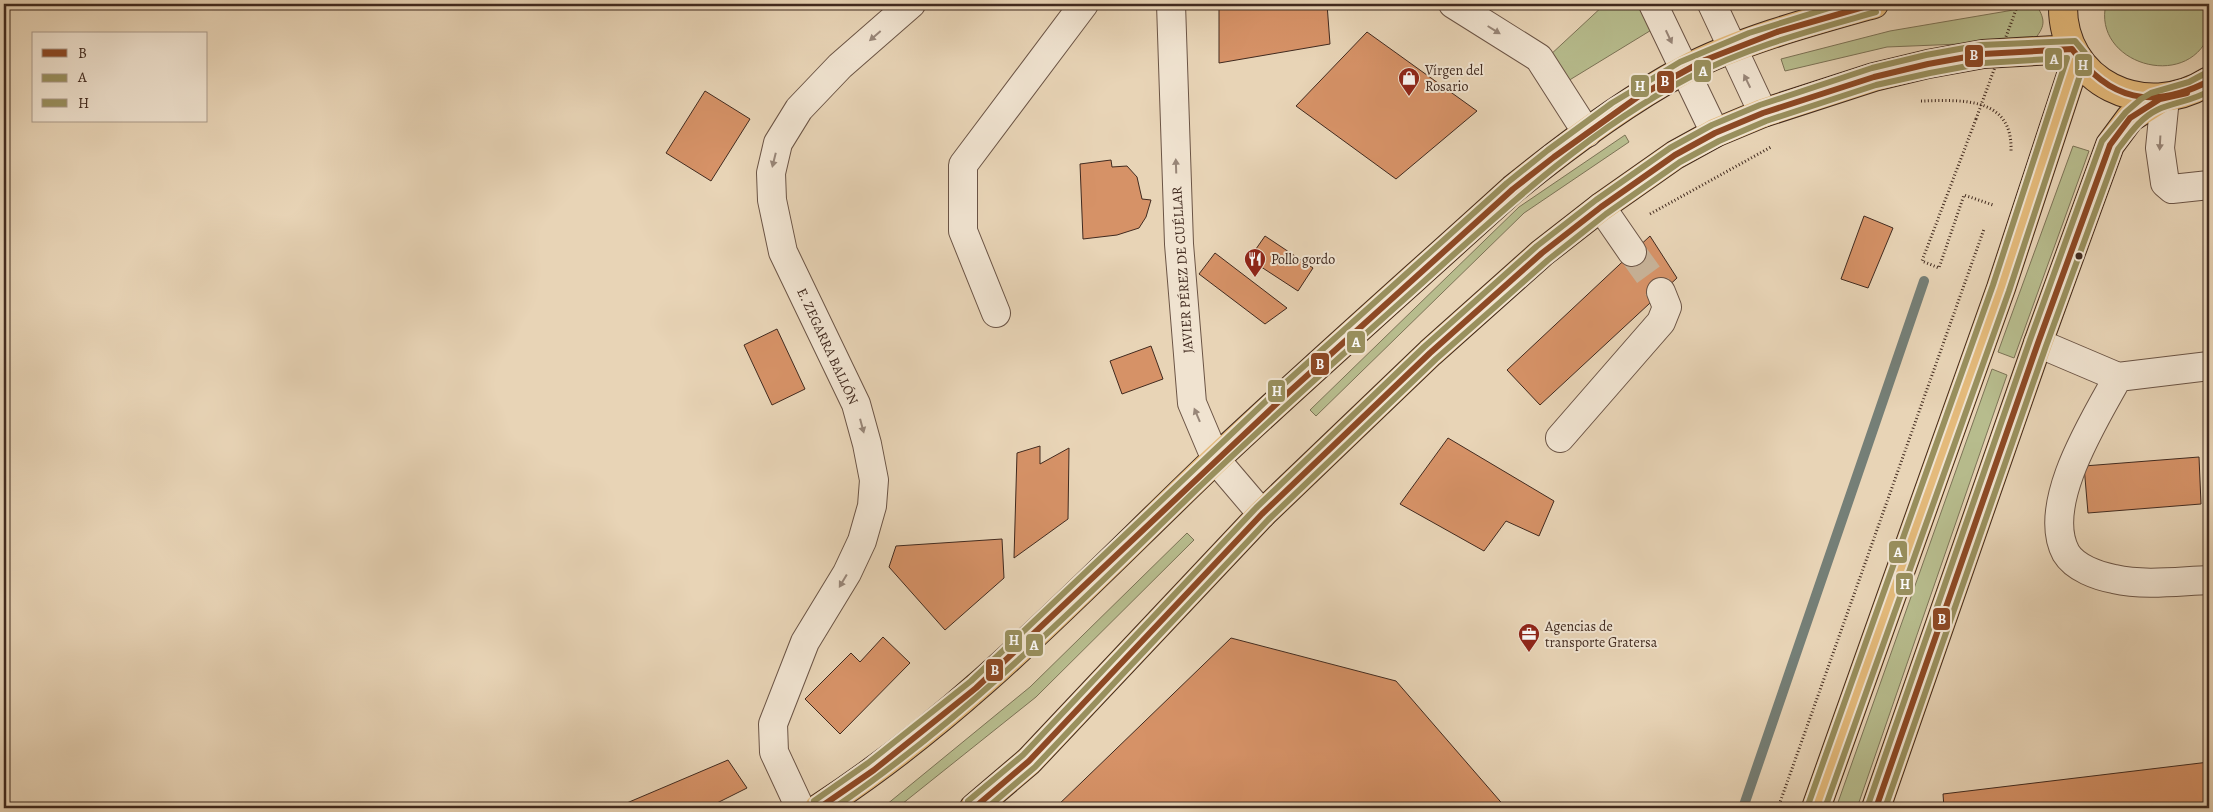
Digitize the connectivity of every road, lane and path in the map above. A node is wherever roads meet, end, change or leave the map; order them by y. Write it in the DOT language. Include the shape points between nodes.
graph roads {
  1 [pos="911,4"];
  2 [pos="1084,4"];
  3 [pos="1171,4"];
  4 [pos="1453,4"];
  5 [pos="1653,4"];
  6 [pos="1712,4"];
  7 [pos="1874,4"];
  8 [pos="2018,4"];
  9 [pos="2063,4"];
  10 [pos="1732,50"];
  11 [pos="2075,53"];
  12 [pos="1685,70"];
  13 [pos="2204,89"];
  14 [pos="2163,99"];
  15 [pos="1916,100"];
  16 [pos="1763,113"];
  17 [pos="1587,133"];
  18 [pos="1715,133"];
  19 [pos="1774,145"];
  20 [pos="2011,158"];
  21 [pos="2209,185"];
  22 [pos="1996,197"];
  23 [pos="1601,207"];
  24 [pos="1646,216"];
  25 [pos="1986,224"];
  26 [pos="1632,252"];
  27 [pos="1661,292"];
  28 [pos="996,313"];
  29 [pos="2038,343"];
  30 [pos="2209,366"];
  31 [pos="2118,377"];
  32 [pos="1560,438"];
  33 [pos="1216,460"];
  34 [pos="1262,514"];
  35 [pos="2209,580"];
  36 [pos="800,808"];
  37 [pos="819,808"];
  38 [pos="974,808"];
  39 [pos="1778,808"];
  40 [pos="1816,808"];
  41 [pos="1876,808"];
  1 -- 36 [label="street, E. ZEGARRA BALLÓN, one-way" via="840,66 799,109 778,143 771,173 772,200 783,252 856,404 874,480 872,506 862,541 848,573 805,642 773,724 774,752"];
  2 -- 28 [label="street" via="962,164 963,231"];
  33 -- 3 [label="street, JAVIER PÉREZ DE CUÉLLAR, one-way" via="1192,403 1179,244"];
  4 -- 17 [label="street, one-way" via="1539,58"];
  5 -- 12 [label="street, one-way"];
  6 -- 10 [label="street"];
  7 -- 10 [label="main road" via="1819,19"];
  8 -- 22 [label="path, bridge" via="1922,261 1939,268 1964,195 1993,205"];
  9 -- 11 [label="main road" via="2066,31"];
  10 -- 12 [label="main road"];
  16 -- 10 [label="street, one-way"];
  11 -- 14 [label="main road" via="2089,72 2122,93"];
  11 -- 16 [label="main road" via="1983,54 1928,64 1874,77"];
  11 -- 40 [label="main road" via="2001,288"];
  12 -- 17 [label="main road"];
  12 -- 18 [label="street"];
  13 -- 14 [label="main road"];
  14 -- 21 [label="street, one-way" via="2160,157 2165,184 2172,190"];
  14 -- 29 [label="main road" via="2130,118 2110,145"];
  15 -- 20 [label="path" via="1965,100 1994,109 2004,117 2012,141"];
  16 -- 18 [label="main road"];
  17 -- 33 [label="main road" via="1513,189"];
  18 -- 23 [label="main road" via="1675,155"];
  19 -- 24 [label="path"];
  23 -- 26 [label="street"];
  23 -- 34 [label="main road" via="1489,299"];
  25 -- 39 [label="path"];
  27 -- 32 [label="street" via="1667,307 1661,322"];
  29 -- 31 [label="street"];
  29 -- 41 [label="main road"];
  30 -- 31 [label="street"];
  31 -- 35 [label="street" via="2066,479 2059,533 2066,553 2085,570 2115,580"];
  33 -- 34 [label="street, JAVIER PÉREZ DE CUÉLLAR"];
  33 -- 37 [label="main road" via="1022,648 900,752"];
  34 -- 38 [label="main road" via="1029,761"];
}
